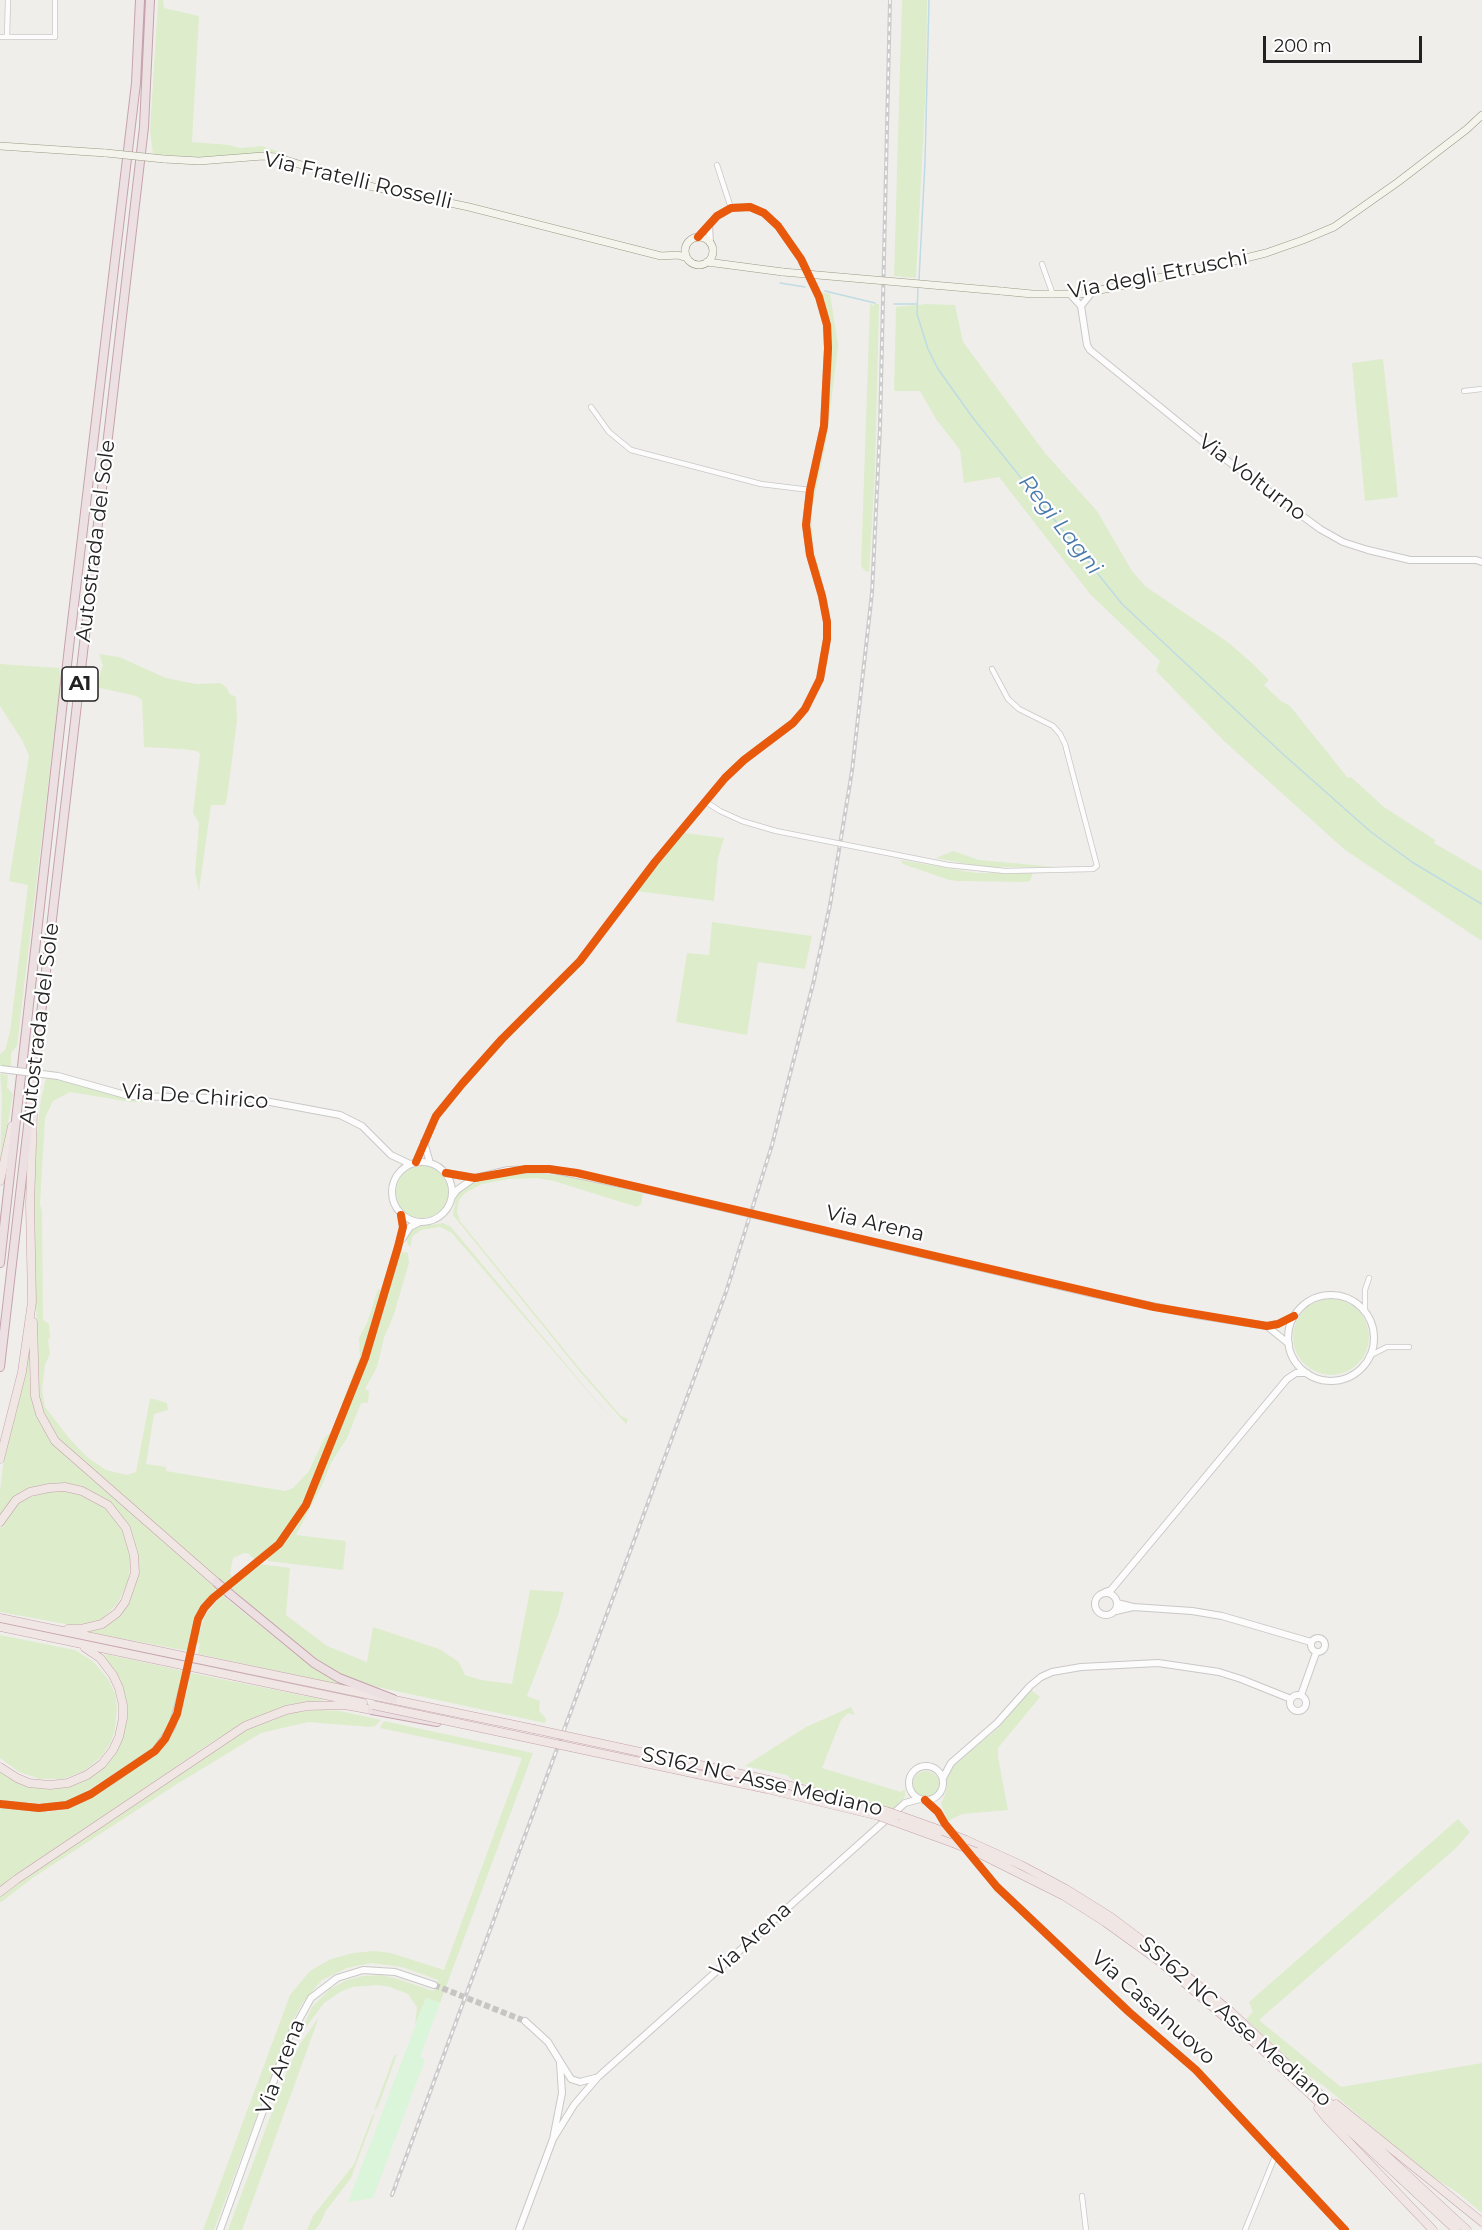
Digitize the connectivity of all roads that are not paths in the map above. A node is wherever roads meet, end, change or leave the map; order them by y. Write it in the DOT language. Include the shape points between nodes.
graph roads {
  1 [pos="8,0"];
  2 [pos="55,0"];
  3 [pos="140,0"];
  4 [pos="150,0"];
  5 [pos="0,37"];
  6 [pos="7,37"];
  7 [pos="1482,115"];
  8 [pos="0,146"];
  9 [pos="717,165"];
  10 [pos="730,208"];
  11 [pos="709,225"];
  12 [pos="698,237"];
  13 [pos="710,243"];
  14 [pos="685,250"];
  15 [pos="712,255"];
  16 [pos="675,256"];
  17 [pos="687,258"];
  18 [pos="706,262"];
  19 [pos="721,263"];
  20 [pos="1042,264"];
  21 [pos="1093,291"];
  22 [pos="1077,294"];
  23 [pos="1053,295"];
  24 [pos="1081,304"];
  25 [pos="1482,389"];
  26 [pos="1464,391"];
  27 [pos="591,407"];
  28 [pos="810,490"];
  29 [pos="1482,562"];
  30 [pos="992,669"];
  31 [pos="706,802"];
  32 [pos="1,1069"];
  33 [pos="34,1080"];
  34 [pos="20,1089"];
  35 [pos="424,1141"];
  36 [pos="391,1155"];
  37 [pos="413,1163"];
  38 [pos="430,1163"];
  39 [pos="446,1173"];
  40 [pos="397,1174"];
  41 [pos="475,1178"];
  42 [pos="0,1181"];
  43 [pos="452,1197"];
  44 [pos="401,1215"];
  45 [pos="420,1222"];
  46 [pos="398,1247"];
  47 [pos="0,1263"];
  48 [pos="1369,1278"];
  49 [pos="32,1302"];
  50 [pos="1365,1311"];
  51 [pos="1294,1316"];
  52 [pos="1267,1326"];
  53 [pos="1288,1344"];
  54 [pos="1409,1347"];
  55 [pos="1370,1356"];
  56 [pos="1294,1359"];
  57 [pos="0,1367"];
  58 [pos="1307,1373"];
  59 [pos="1287,1380"];
  60 [pos="0,1459"];
  61 [pos="0,1522"];
  62 [pos="1125,1573"];
  63 [pos="216,1582"];
  64 [pos="1104,1593"];
  65 [pos="1117,1601"];
  66 [pos="1133,1607"];
  67 [pos="1112,1613"];
  68 [pos="0,1618"];
  69 [pos="0,1627"];
  70 [pos="49,1629"];
  71 [pos="72,1642"];
  72 [pos="1311,1642"];
  73 [pos="191,1651"];
  74 [pos="1316,1653"];
  75 [pos="187,1672"];
  76 [pos="374,1694"];
  77 [pos="1301,1695"];
  78 [pos="393,1699"];
  79 [pos="1291,1699"];
  80 [pos="373,1708"];
  81 [pos="472,1726"];
  82 [pos="951,1763"];
  83 [pos="0,1767"];
  84 [pos="936,1769"];
  85 [pos="943,1778"];
  86 [pos="910,1787"];
  87 [pos="939,1795"];
  88 [pos="923,1800"];
  89 [pos="905,1803"];
  90 [pos="0,1804"];
  91 [pos="938,1812"];
  92 [pos="882,1814"];
  93 [pos="898,1819"];
  94 [pos="0,1892"];
  95 [pos="434,1985"];
  96 [pos="525,2021"];
  97 [pos="560,2063"];
  98 [pos="598,2077"];
  99 [pos="1307,2087"];
  100 [pos="552,2139"];
  101 [pos="1276,2154"];
  102 [pos="1082,2196"];
  103 [pos="1482,2222"];
  104 [pos="220,2230"];
  105 [pos="519,2230"];
  106 [pos="1086,2230"];
  107 [pos="1245,2230"];
  108 [pos="1345,2230"];
  109 [pos="1433,2230"];
  110 [pos="1456,2230"];
  111 [pos="1467,2230"];
  1 -- 6 [label="street"];
  2 -- 6 [label="street" via="55,37"];
  3 -- 34 [label="highway, Autostrada del Sole / A1" via="136,83"];
  4 -- 33 [label="highway, Autostrada del Sole / A1" via="142,137"];
  5 -- 6 [label="street"];
  7 -- 21 [label="main road, Via degli Etruschi" via="1334,227 1266,253"];
  8 -- 16 [label="main road, Via Fratelli Rosselli, bridge" via="199,161 276,157 369,186 661,256"];
  9 -- 10 [label="street"];
  10 -- 11 [label="street"];
  10 -- 28 [label="street" via="750,207 778,226 801,259 827,325 824,426"];
  11 -- 12 [label="street"];
  11 -- 13 [label="street"];
  12 -- 13 [label="main road"];
  12 -- 14 [label="main road" via="690,240"];
  13 -- 15 [label="main road"];
  14 -- 16 [label="main road"];
  14 -- 17 [label="main road"];
  15 -- 18 [label="main road"];
  15 -- 19 [label="main road"];
  16 -- 17 [label="main road, Via Fratelli Rosselli"];
  17 -- 18 [label="main road" via="697,265"];
  18 -- 19 [label="main road, Via degli Etruschi"];
  19 -- 23 [label="main road, Via degli Etruschi, bridge" via="783,272"];
  20 -- 23 [label="street"];
  21 -- 22 [label="main road, Via degli Etruschi"];
  21 -- 24 [label="street"];
  22 -- 23 [label="main road, Via degli Etruschi"];
  22 -- 24 [label="street, Via Volturno"];
  24 -- 29 [label="street, Via Volturno" via="1090,350 1213,450 1320,529 1351,545 1410,560"];
  25 -- 26 [label="street"];
  27 -- 28 [label="street" via="609,432 631,450 761,484"];
  28 -- 31 [label="street" via="807,541 827,622 820,679 793,723 744,760"];
  30 -- 31 [label="street, bridge" via="1008,699 1018,709 1053,726 1065,744 1097,866 1093,870 1005,871 948,865 776,831 742,821"];
  31 -- 35 [label="street" via="580,961 462,1084 436,1116"];
  32 -- 36 [label="street, Via De Chirico, bridge" via="58,1076 129,1096 238,1097 340,1115 362,1126"];
  33 -- 49 [label="highway"];
  33 -- 57 [label="highway, Autostrada del Sole / A1"];
  34 -- 42 [label="highway"];
  34 -- 47 [label="highway, Autostrada del Sole / A1"];
  35 -- 37 [label="street"];
  35 -- 38 [label="street"];
  36 -- 37 [label="street, Via De Chirico"];
  36 -- 40 [label="street"];
  37 -- 38 [label="street"];
  37 -- 40 [label="street"];
  38 -- 39 [label="street"];
  39 -- 41 [label="street, Via Arena"];
  39 -- 43 [label="street"];
  40 -- 44 [label="street" via="391,1195"];
  41 -- 43 [label="street, Via Arena"];
  41 -- 52 [label="street, Via Arena, bridge" via="508,1170 549,1169 1154,1307"];
  43 -- 45 [label="street" via="438,1217"];
  44 -- 45 [label="street"];
  44 -- 46 [label="street" via="403,1227"];
  45 -- 46 [label="street" via="407,1230"];
  46 -- 73 [label="street" via="365,1358 306,1505 279,1544 204,1608"];
  48 -- 50 [label="street"];
  49 -- 60 [label="highway" via="22,1372"];
  49 -- 63 [label="highway" via="35,1396 55,1441"];
  50 -- 51 [label="street" via="1346,1298 1330,1295 1309,1301"];
  50 -- 55 [label="street" via="1373,1330"];
  51 -- 52 [label="street, Via Arena"];
  51 -- 53 [label="street"];
  52 -- 53 [label="street"];
  53 -- 56 [label="street"];
  54 -- 55 [label="street" via="1387,1347"];
  55 -- 58 [label="street" via="1360,1369 1339,1380 1323,1380"];
  56 -- 58 [label="street"];
  56 -- 59 [label="street"];
  58 -- 59 [label="street" via="1296,1373"];
  59 -- 62 [label="street"];
  61 -- 70 [label="highway" via="16,1500 30,1492 65,1487 108,1505 126,1528 135,1573 117,1613 102,1624 81,1629"];
  62 -- 64 [label="street"];
  62 -- 65 [label="street" via="1117,1587"];
  63 -- 76 [label="highway, bridge" via="314,1663"];
  64 -- 65 [label="street"];
  64 -- 67 [label="street" via="1096,1598 1095,1609 1105,1615"];
  65 -- 66 [label="street"];
  65 -- 67 [label="street"];
  66 -- 67 [label="street"];
  66 -- 72 [label="street" via="1222,1616"];
  68 -- 70 [label="highway"];
  69 -- 71 [label="highway"];
  70 -- 76 [label="highway"];
  71 -- 80 [label="highway"];
  71 -- 83 [label="highway" via="100,1658 119,1688 123,1719 112,1750 102,1764 68,1783 29,1783"];
  72 -- 74 [label="street"];
  72 -- 74 [label="street" via="1318,1638 1324,1642 1324,1649"];
  74 -- 77 [label="street"];
  75 -- 90 [label="street" via="172,1727 155,1750 67,1805 39,1808"];
  76 -- 78 [label="highway"];
  77 -- 79 [label="street"];
  77 -- 79 [label="street" via="1306,1703 1300,1711 1292,1709"];
  78 -- 92 [label="highway, SS162 NC Asse Mediano, bridge" via="769,1780"];
  79 -- 82 [label="street" via="1219,1672 1158,1663 1052,1672 1030,1686 997,1723"];
  80 -- 81 [label="highway, bridge"];
  80 -- 94 [label="highway" via="307,1706 245,1726"];
  81 -- 92 [label="highway, SS162 NC Asse Mediano, bridge"];
  82 -- 84 [label="street"];
  82 -- 85 [label="street"];
  84 -- 85 [label="street"];
  84 -- 86 [label="street" via="928,1766 916,1770"];
  85 -- 87 [label="street"];
  86 -- 88 [label="street"];
  86 -- 89 [label="street"];
  87 -- 88 [label="street"];
  87 -- 91 [label="street"];
  88 -- 89 [label="street, Via Arena"];
  88 -- 91 [label="street, Via Casalnuovo"];
  89 -- 98 [label="street, Via Arena"];
  91 -- 101 [label="street, Via Casalnuovo" via="1001,1892 1196,2070"];
  92 -- 93 [label="highway, SS162 NC Asse Mediano, bridge"];
  93 -- 99 [label="highway, SS162 NC Asse Mediano, bridge" via="1057,1892 1136,1944"];
  93 -- 99 [label="highway, SS162 NC Asse Mediano, bridge" via="966,1840 1089,1903 1214,1997"];
  95 -- 104 [label="street, Via Arena" via="395,1972 363,1970 337,1978 311,1998 290,2036"];
  96 -- 97 [label="street, Via Arena" via="548,2042"];
  97 -- 98 [label="street, Via Arena" via="574,2081"];
  97 -- 100 [label="street, Via Arena" via="562,2093"];
  98 -- 100 [label="street, Via Arena"];
  99 -- 103 [label="highway" via="1348,2113"];
  99 -- 109 [label="highway" via="1327,2119"];
  99 -- 110 [label="highway, SS162 NC Asse Mediano"];
  99 -- 111 [label="highway, SS162 NC Asse Mediano"];
  100 -- 105 [label="street, Via Arena"];
  101 -- 107 [label="street"];
  101 -- 108 [label="street, Via Casalnuovo"];
  102 -- 106 [label="street"];
}
